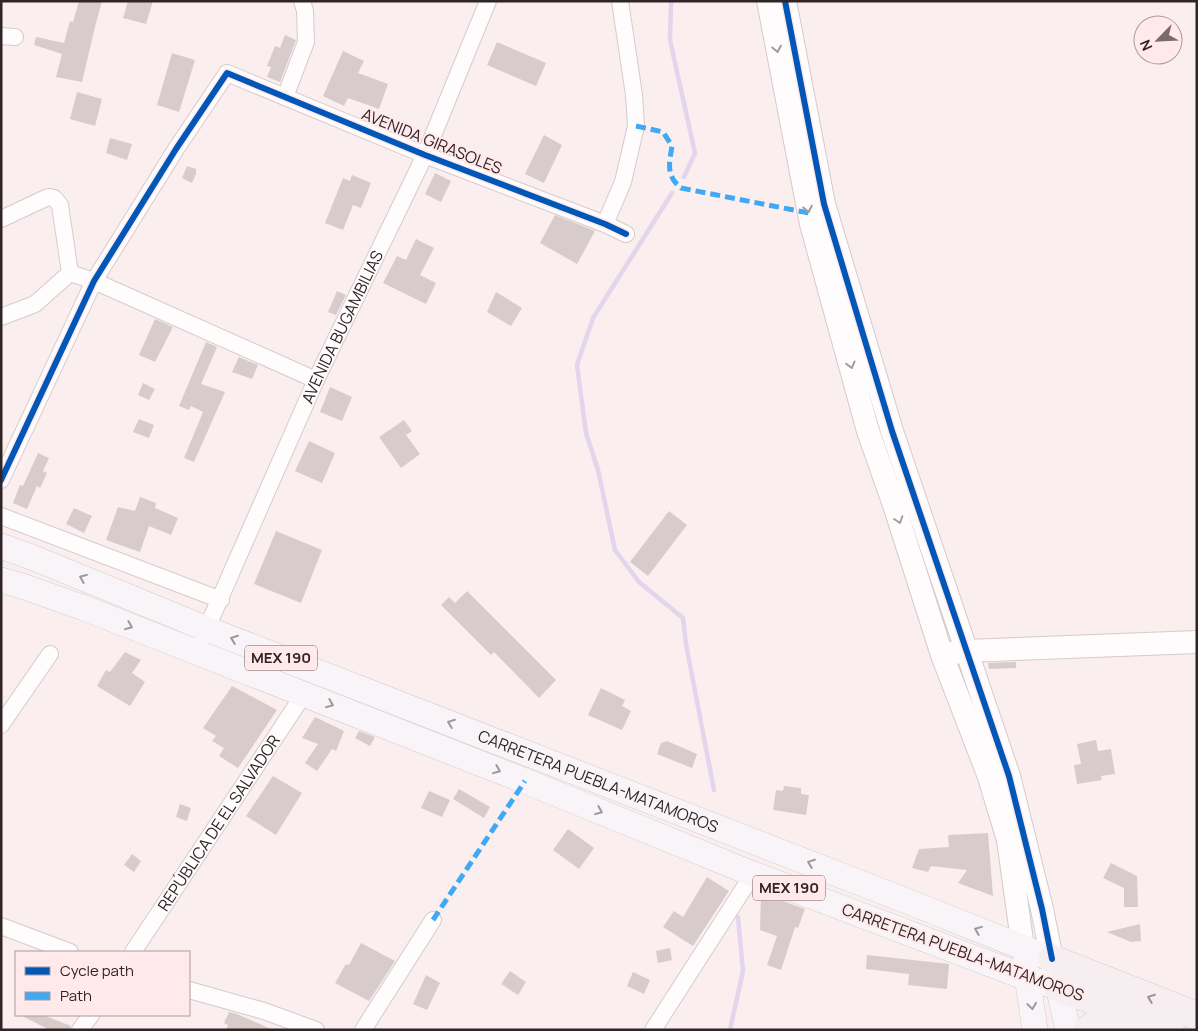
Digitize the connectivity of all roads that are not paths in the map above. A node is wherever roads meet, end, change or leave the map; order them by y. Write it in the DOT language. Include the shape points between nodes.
graph roads {
  1 [pos="302,1"];
  2 [pos="488,1"];
  3 [pos="620,1"];
  4 [pos="768,1"];
  5 [pos="785,1"];
  6 [pos="285,97"];
  7 [pos="425,155"];
  8 [pos="1,219"];
  9 [pos="605,224"];
  10 [pos="626,234"];
  11 [pos="70,273"];
  12 [pos="94,281"];
  13 [pos="1,317"];
  14 [pos="316,380"];
  15 [pos="1,480"];
  16 [pos="1,516"];
  17 [pos="1,546"];
  18 [pos="1,580"];
  19 [pos="221,600"];
  20 [pos="207,629"];
  21 [pos="1197,642"];
  22 [pos="967,651"];
  23 [pos="196,652"];
  24 [pos="50,654"];
  25 [pos="942,655"];
  26 [pos="304,694"];
  27 [pos="1,725"];
  28 [pos="753,874"];
  29 [pos="1024,877"];
  30 [pos="433,920"];
  31 [pos="1,926"];
  32 [pos="1023,948"];
  33 [pos="67,951"];
  34 [pos="134,951"];
  35 [pos="1052,959"];
  36 [pos="1027,978"];
  37 [pos="1058,987"];
  38 [pos="190,990"];
  39 [pos="90,1016"];
  40 [pos="1197,1016"];
  41 [pos="1135,1017"];
  42 [pos="80,1030"];
  43 [pos="316,1030"];
  44 [pos="363,1030"];
  45 [pos="653,1030"];
  46 [pos="1035,1030"];
  47 [pos="1068,1030"];
  48 [pos="1087,1030"];
  49 [pos="1170,1030"];
  1 -- 6 [label="street" via="306,42"];
  2 -- 7 [label="street, AVENIDA BUGAMBILIAS"];
  3 -- 9 [label="street" via="636,126 623,182"];
  4 -- 25 [label="street, one-way" via="811,224 868,431"];
  5 -- 22 [label="street" via="824,204 892,431"];
  6 -- 7 [label="street, AVENIDA GIRASOLES"];
  6 -- 12 [label="street, AVENIDA GIRASOLES" via="227,73"];
  7 -- 9 [label="street, AVENIDA GIRASOLES"];
  7 -- 14 [label="street, AVENIDA BUGAMBILIAS"];
  8 -- 11 [label="street" via="48,197 54,198 60,205"];
  9 -- 10 [label="street, AVENIDA GIRASOLES"];
  11 -- 12 [label="street"];
  11 -- 13 [label="street" via="35,304"];
  12 -- 14 [label="street"];
  12 -- 15 [label="street"];
  14 -- 19 [label="street, AVENIDA BUGAMBILIAS"];
  16 -- 19 [label="street"];
  20 -- 17 [label="main road, CARRETERA PUEBLA-MATAMOROS / MEX 190, one-way"];
  18 -- 23 [label="main road, CARRETERA PUEBLA-MATAMOROS / MEX 190, one-way"];
  19 -- 20 [label="street, AVENIDA BUGAMBILIAS"];
  20 -- 23 [label="street, AVENIDA BUGAMBILIAS"];
  32 -- 20 [label="main road, CARRETERA PUEBLA-MATAMOROS / MEX 190, one-way"];
  21 -- 22 [label="street"];
  22 -- 25 [label="street"];
  22 -- 29 [label="street" via="1009,776"];
  23 -- 26 [label="main road, CARRETERA PUEBLA-MATAMOROS / MEX 190"];
  24 -- 27 [label="street"];
  25 -- 29 [label="street"];
  26 -- 28 [label="main road, CARRETERA PUEBLA-MATAMOROS / MEX 190, one-way"];
  26 -- 34 [label="street, REPÚBLICA DE EL SALVADOR"];
  28 -- 36 [label="main road, CARRETERA PUEBLA-MATAMOROS / MEX 190"];
  28 -- 45 [label="street"];
  29 -- 32 [label="street"];
  29 -- 35 [label="street"];
  30 -- 44 [label="street"];
  31 -- 33 [label="street"];
  32 -- 35 [label="main road, CARRETERA PUEBLA-MATAMOROS / MEX 190"];
  32 -- 36 [label="main road"];
  35 -- 37 [label="main road"];
  40 -- 35 [label="highway, CARRETERA PUEBLA-MATAMOROS / MEX 190, one-way"];
  36 -- 37 [label="main road, CARRETERA PUEBLA-MATAMOROS / MEX 190"];
  36 -- 46 [label="main road, one-way"];
  37 -- 41 [label="highway, CARRETERA PUEBLA-MATAMOROS / MEX 190"];
  37 -- 47 [label="main road"];
  38 -- 43 [label="street"];
  39 -- 42 [label="street"];
  41 -- 48 [label="highway" via="1105,1019"];
  41 -- 49 [label="highway, CARRETERA PUEBLA-MATAMOROS / MEX 190"];
}
